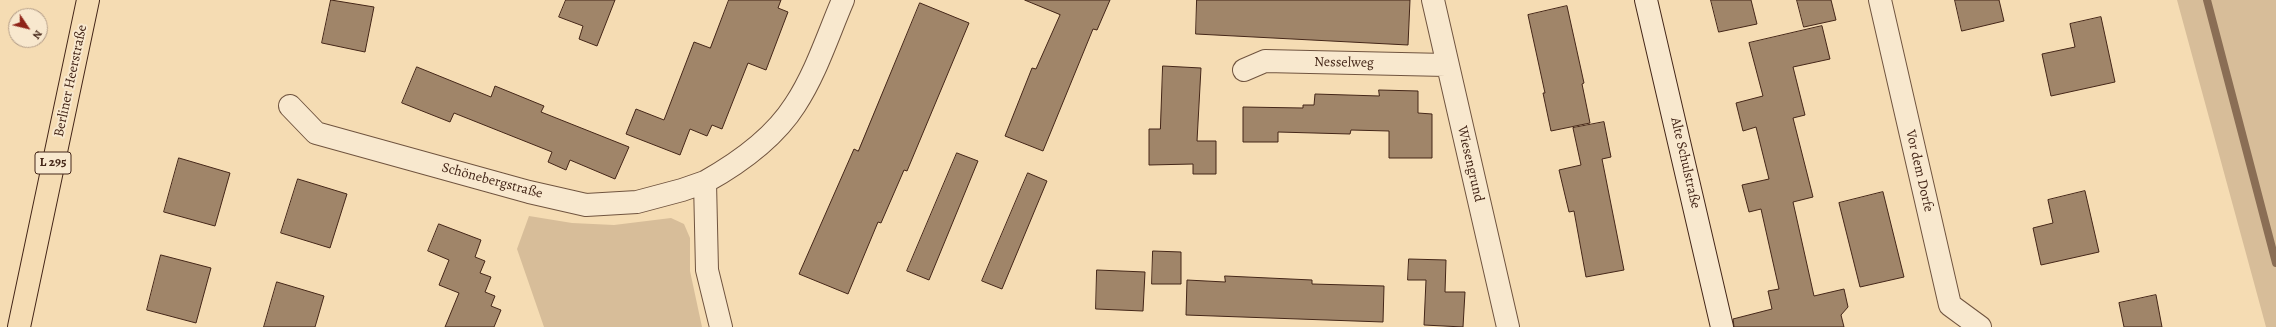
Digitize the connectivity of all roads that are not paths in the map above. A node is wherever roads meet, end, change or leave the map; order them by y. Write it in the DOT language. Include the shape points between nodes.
graph roads {
  1 [pos="88,0"];
  2 [pos="843,0"];
  3 [pos="1433,0"];
  4 [pos="1646,0"];
  5 [pos="1880,0"];
  6 [pos="1446,65"];
  7 [pos="1244,70"];
  8 [pos="290,106"];
  9 [pos="705,182"];
  10 [pos="19,327"];
  11 [pos="721,327"];
  12 [pos="1508,327"];
  13 [pos="1722,327"];
  14 [pos="1980,327"];
  1 -- 10 [label="main road, Berliner Heerstraße / L 295"];
  2 -- 9 [label="street, Schönebergstraße" via="809,81 794,107 772,133 747,155"];
  3 -- 6 [label="street, Wiesengrund"];
  4 -- 13 [label="street, Alte Schulstraße"];
  5 -- 14 [label="street, Vor dem Dorfe" via="1950,305"];
  6 -- 7 [label="street, Nesselweg" via="1265,61"];
  6 -- 12 [label="street, Wiesengrund"];
  8 -- 9 [label="street, Schönebergstraße" via="316,133 586,205 637,202"];
  9 -- 11 [label="street" via="707,270"];
}
